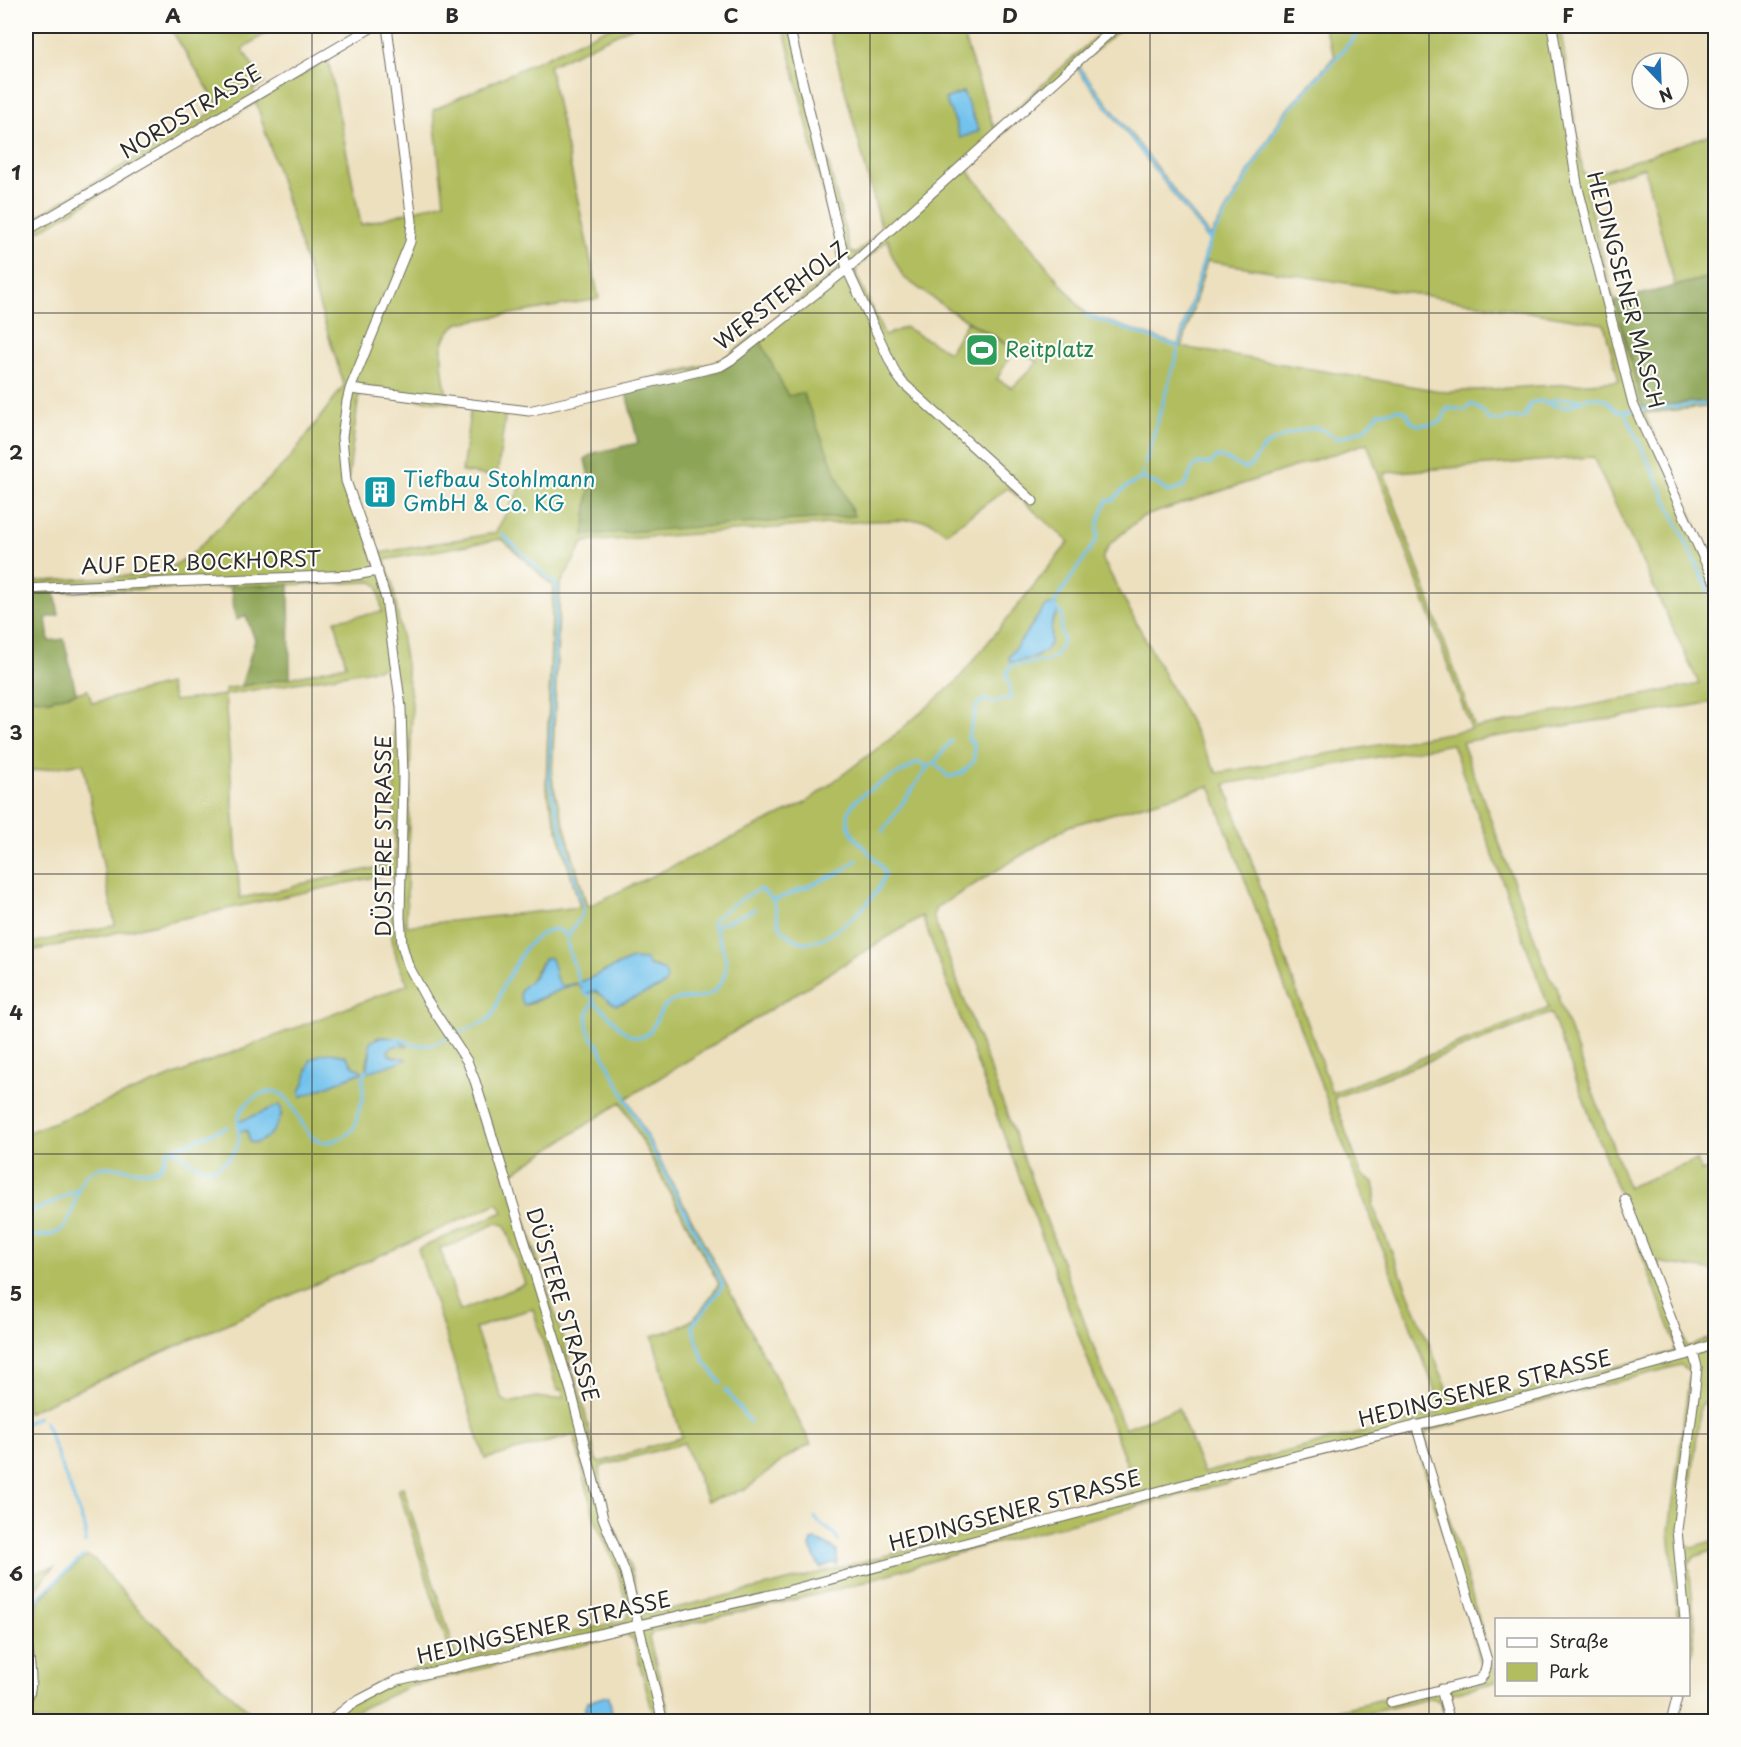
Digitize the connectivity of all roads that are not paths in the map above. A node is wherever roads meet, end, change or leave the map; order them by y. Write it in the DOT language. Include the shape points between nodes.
graph roads {
  1 [pos="375,26"];
  2 [pos="387,26"];
  3 [pos="789,26"];
  4 [pos="1117,26"];
  5 [pos="1552,26"];
  6 [pos="26,231"];
  7 [pos="847,269"];
  8 [pos="350,390"];
  9 [pos="1033,501"];
  10 [pos="378,570"];
  11 [pos="1716,585"];
  12 [pos="26,589"];
  13 [pos="1625,1199"];
  14 [pos="1716,1343"];
  15 [pos="1689,1354"];
  16 [pos="1416,1425"];
  17 [pos="1685,1618"];
  18 [pos="28,1620"];
  19 [pos="638,1625"];
  20 [pos="26,1638"];
  21 [pos="1441,1689"];
  22 [pos="1678,1696"];
  23 [pos="26,1701"];
  24 [pos="1391,1702"];
  25 [pos="329,1722"];
  26 [pos="663,1722"];
  27 [pos="1450,1722"];
  28 [pos="1671,1722"];
  1 -- 6 [label="street, NORDSTRASSE"];
  2 -- 8 [label="street, DÜSTERE STRASSE" via="412,232"];
  3 -- 7 [label="street"];
  4 -- 7 [label="street, WERSTERHOLZ"];
  5 -- 11 [label="street, HEDINGSENER MASCH" via="1577,184 1633,404"];
  7 -- 8 [label="street, WERSTERHOLZ" via="721,366 529,411"];
  7 -- 9 [label="street" via="902,382"];
  8 -- 10 [label="street, DÜSTERE STRASSE" via="342,437 346,481"];
  10 -- 12 [label="street, AUF DER BOCKHORST" via="355,575"];
  10 -- 19 [label="street, DÜSTERE STRASSE" via="388,606 401,707 402,945 408,965 467,1061 475,1082 571,1391 603,1518 626,1572"];
  13 -- 15 [label="street"];
  14 -- 15 [label="street, HEDINGSENER STRASSE"];
  15 -- 16 [label="street, HEDINGSENER STRASSE"];
  15 -- 17 [label="street" via="1696,1367 1695,1389 1677,1530"];
  16 -- 19 [label="street, HEDINGSENER STRASSE" via="783,1592"];
  16 -- 21 [label="street" via="1486,1660 1485,1674 1480,1680"];
  18 -- 20 [label="street"];
  19 -- 25 [label="street, HEDINGSENER STRASSE" via="398,1680 350,1705"];
  19 -- 26 [label="street, DÜSTERE STRASSE"];
  20 -- 23 [label="street" via="32,1682"];
  21 -- 24 [label="street"];
  21 -- 27 [label="street"];
  22 -- 28 [label="street"];
}
